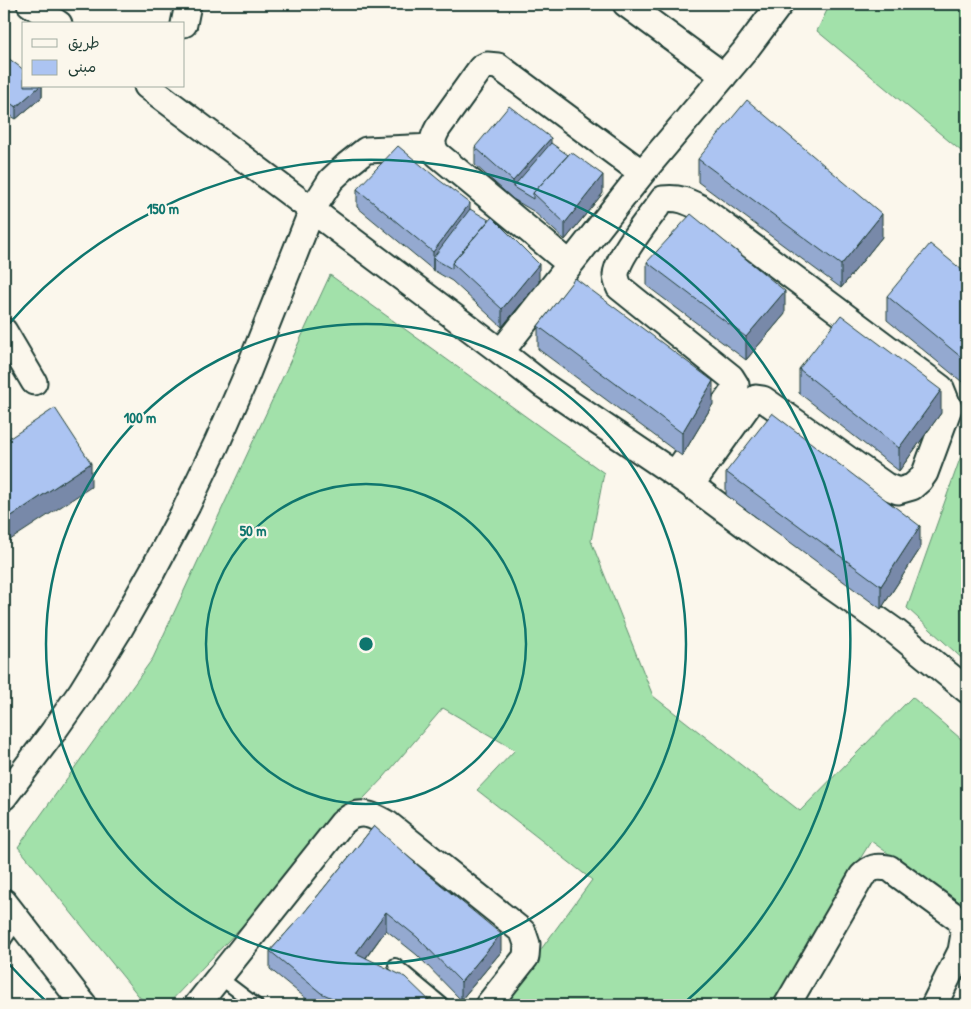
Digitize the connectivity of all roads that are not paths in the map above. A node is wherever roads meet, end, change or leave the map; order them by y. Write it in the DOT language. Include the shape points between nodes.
graph roads {
  1 [pos="30,4"];
  2 [pos="188,4"];
  3 [pos="780,4"];
  4 [pos="639,8"];
  5 [pos="56,22"];
  6 [pos="184,22"];
  7 [pos="724,76"];
  8 [pos="153,88"];
  9 [pos="170,94"];
  10 [pos="433,147"];
  11 [pos="642,173"];
  12 [pos="312,210"];
  13 [pos="570,264"];
  14 [pos="4,331"];
  15 [pos="501,352"];
  16 [pos="34,382"];
  17 [pos="683,479"];
  18 [pos="967,690"];
  19 [pos="4,797"];
  20 [pos="11,911"];
  21 [pos="4,941"];
  22 [pos="395,965"];
  23 [pos="219,977"];
  24 [pos="84,1005"];
  25 [pos="197,1005"];
  26 [pos="256,1005"];
  27 [pos="443,1005"];
  28 [pos="488,1005"];
  29 [pos="787,1005"];
  30 [pos="934,1005"];
  1 -- 5 [label="street"];
  2 -- 6 [label="street"];
  3 -- 7 [label="street"];
  4 -- 7 [label="street"];
  7 -- 11 [label="street"];
  8 -- 9 [label="street"];
  9 -- 12 [label="street"];
  10 -- 11 [label="street" via="438,128 481,68 498,66"];
  10 -- 12 [label="street" via="366,150 331,180"];
  10 -- 13 [label="street" via="437,154"];
  11 -- 13 [label="street"];
  12 -- 15 [label="street"];
  12 -- 19 [label="street" via="245,378 186,508 81,692"];
  13 -- 15 [label="street"];
  14 -- 16 [label="street"];
  15 -- 17 [label="street" via="543,385"];
  17 -- 17 [label="street" via="750,403 756,398 763,398 886,486 898,491 912,487 925,473 949,408 941,388 701,208 674,198 663,199 626,250 616,276 619,287 736,384"];
  17 -- 18 [label="street" via="896,632"];
  20 -- 21 [label="lane"];
  20 -- 24 [label="street"];
  22 -- 27 [label="lane"];
  23 -- 25 [label="street"];
  23 -- 26 [label="lane"];
  23 -- 28 [label="street" via="342,823 363,814 388,824 523,932 527,944 526,957"];
  29 -- 30 [label="street" via="862,876 879,866 889,868 960,920 964,934 961,951"];
}
